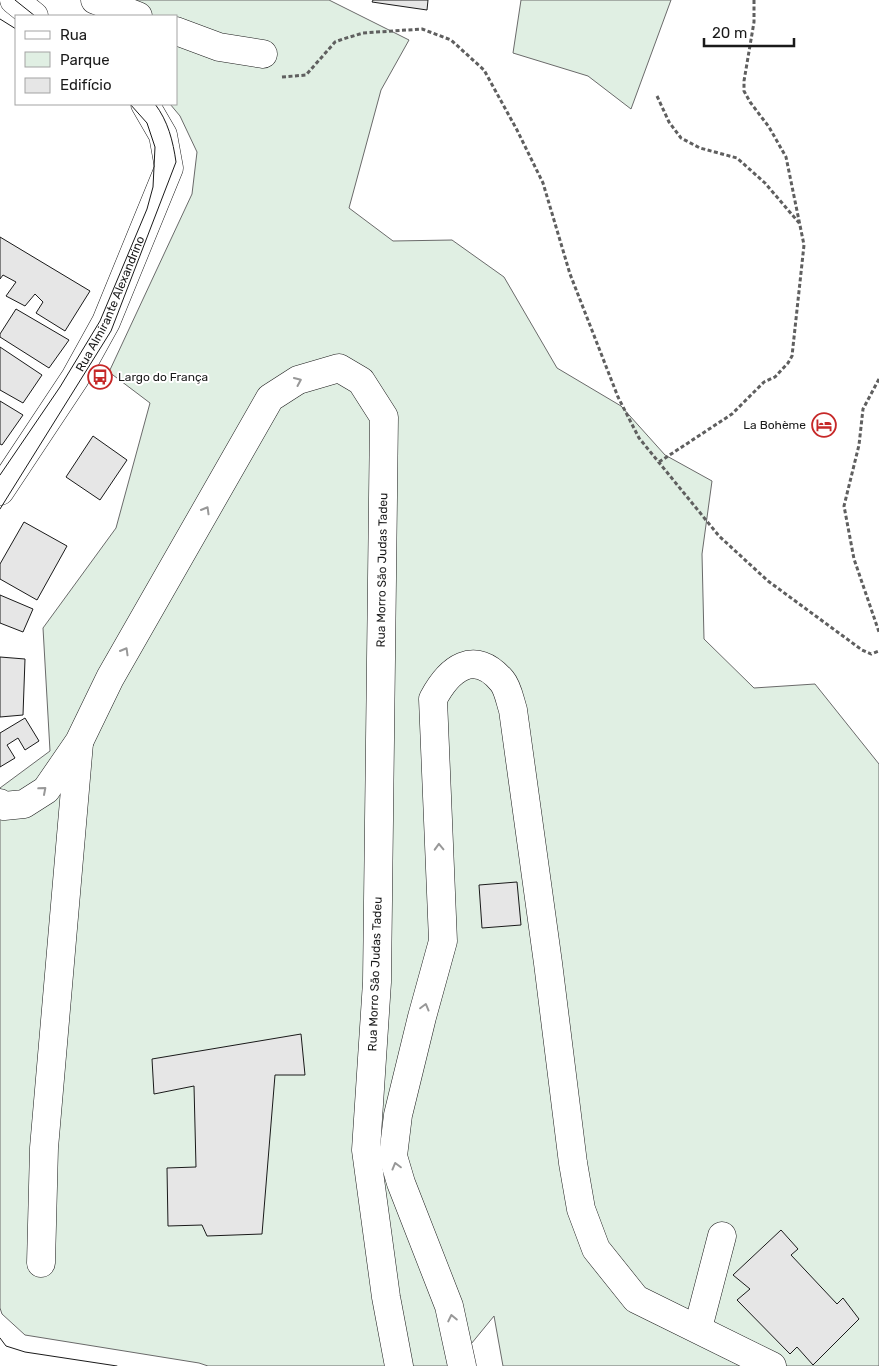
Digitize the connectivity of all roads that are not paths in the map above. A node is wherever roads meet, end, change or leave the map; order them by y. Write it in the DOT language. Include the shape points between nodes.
graph roads {
  1 [pos="14,0"];
  2 [pos="95,0"];
  3 [pos="33,15"];
  4 [pos="135,15"];
  5 [pos="178,31"];
  6 [pos="263,54"];
  7 [pos="146,105"];
  8 [pos="0,491"];
  9 [pos="79,742"];
  10 [pos="0,803"];
  11 [pos="722,1236"];
  12 [pos="41,1264"];
  13 [pos="698,1328"];
  14 [pos="399,1366"];
  15 [pos="462,1366"];
  16 [pos="772,1366"];
  1 -- 3 [label="street"];
  2 -- 4 [label="street"];
  5 -- 6 [label="street" via="219,46"];
  7 -- 8 [label="street, Rua Almirante Alexandrino" via="163,135 169,168 106,322 75,378"];
  10 -- 9 [label="street, Rua Morro São Judas Tadeu, one-way" via="4,806 24,804 46,790"];
  9 -- 12 [label="street" via="44,1148"];
  9 -- 14 [label="street, Rua Morro São Judas Tadeu, one-way" via="110,678 270,398 298,380 338,368 361,381 384,417 377,982 366,1150 386,1298"];
  11 -- 13 [label="street"];
  15 -- 13 [label="street, one-way" via="449,1306 401,1183 394,1156 398,1115 443,941 433,699 454,670 470,664 486,667 503,682 513,710 581,1209 596,1249 636,1299"];
  13 -- 16 [label="street"];
}
